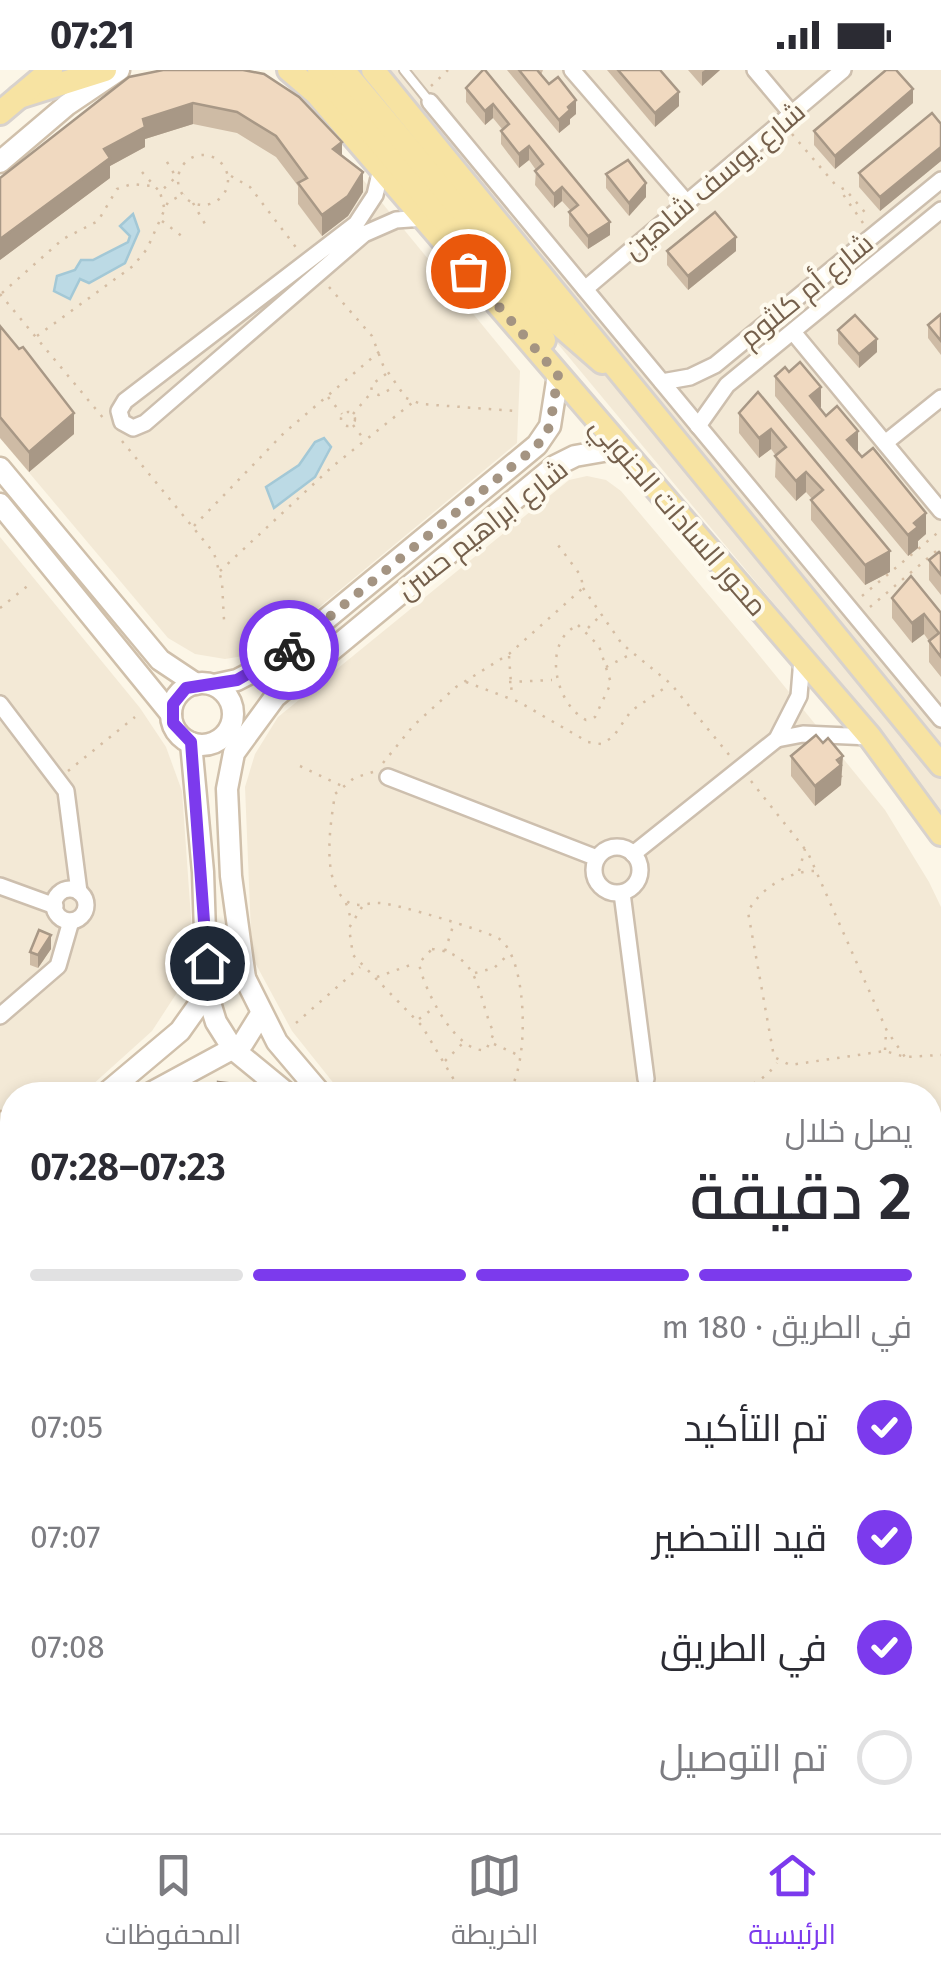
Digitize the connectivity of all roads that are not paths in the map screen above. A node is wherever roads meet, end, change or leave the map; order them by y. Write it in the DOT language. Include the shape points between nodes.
graph roads {
  1 [pos="51,70"];
  2 [pos="106,70"];
  3 [pos="119,70"];
  4 [pos="289,70"];
  5 [pos="319,70"];
  6 [pos="344,70"];
  7 [pos="373,70"];
  8 [pos="404,70"];
  9 [pos="572,70"];
  10 [pos="755,70"];
  11 [pos="844,70"];
  12 [pos="19,97"];
  13 [pos="430,102"];
  14 [pos="0,113"];
  15 [pos="787,118"];
  16 [pos="0,162"];
  17 [pos="381,169"];
  18 [pos="941,180"];
  19 [pos="686,202"];
  20 [pos="904,210"];
  21 [pos="941,210"];
  22 [pos="424,218"];
  23 [pos="918,228"];
  24 [pos="312,268"];
  25 [pos="585,289"];
  26 [pos="793,332"];
  27 [pos="558,375"];
  28 [pos="626,377"];
  29 [pos="662,382"];
  30 [pos="133,395"];
  31 [pos="941,398"];
  32 [pos="151,417"];
  33 [pos="698,426"];
  34 [pos="885,443"];
  35 [pos="621,448"];
  36 [pos="0,468"];
  37 [pos="0,504"];
  38 [pos="941,510"];
  39 [pos="802,659"];
  40 [pos="205,685"];
  41 [pos="0,704"];
  42 [pos="171,714"];
  43 [pos="941,719"];
  44 [pos="236,732"];
  45 [pos="870,737"];
  46 [pos="777,738"];
  47 [pos="191,742"];
  48 [pos="941,765"];
  49 [pos="388,777"];
  50 [pos="941,834"];
  51 [pos="633,854"];
  52 [pos="597,858"];
  53 [pos="0,886"];
  54 [pos="79,892"];
  55 [pos="622,893"];
  56 [pos="55,906"];
  57 [pos="71,921"];
  58 [pos="245,978"];
  59 [pos="207,993"];
  60 [pos="261,1014"];
  61 [pos="0,1016"];
  62 [pos="233,1049"];
  63 [pos="646,1079"];
  64 [pos="120,1082"];
  65 [pos="171,1082"];
  66 [pos="272,1082"];
  67 [pos="311,1082"];
  1 -- 12 [label="main road"];
  2 -- 12 [label="main road"];
  3 -- 16 [label="street"];
  4 -- 17 [label="main road, محور السادات الجنوبي"];
  5 -- 27 [label="main road" via="525,312"];
  6 -- 28 [label="main road" via="555,322"];
  7 -- 28 [label="main road, محور السادات الجنوبي"];
  8 -- 13 [label="lane"];
  9 -- 19 [label="street"];
  10 -- 15 [label="street"];
  11 -- 15 [label="street, شارع يوسف شاهين"];
  12 -- 14 [label="main road"];
  13 -- 25 [label="street"];
  15 -- 19 [label="street, شارع يوسف شاهين"];
  17 -- 22 [label="main road, محور السادات الجنوبي"];
  17 -- 24 [label="street" via="367,210"];
  18 -- 20 [label="street, شارع أم كلثوم"];
  19 -- 25 [label="street, شارع يوسف شاهين"];
  20 -- 23 [label="street"];
  20 -- 29 [label="street, شارع أم كلثوم" via="715,365"];
  21 -- 23 [label="street, شارع أم كلثوم"];
  22 -- 24 [label="street" via="379,225"];
  22 -- 27 [label="main road, محور السادات الجنوبي"];
  23 -- 26 [label="street, شارع أم كلثوم"];
  24 -- 30 [label="street"];
  24 -- 32 [label="street"];
  25 -- 29 [label="street"];
  26 -- 33 [label="street, شارع أم كلثوم" via="726,385"];
  26 -- 34 [label="street"];
  27 -- 35 [label="main road, محور السادات الجنوبي"];
  27 -- 40 [label="street, شارع ابراهيم حسن" via="550,426 537,446 279,658 248,676"];
  28 -- 48 [label="main road, محور السادات الجنوبي"];
  29 -- 33 [label="street"];
  30 -- 32 [label="street" via="147,402"];
  30 -- 32 [label="street" via="121,405 122,422 138,427"];
  31 -- 34 [label="street"];
  33 -- 43 [label="street"];
  34 -- 38 [label="street"];
  35 -- 39 [label="main road, محور السادات الجنوبي"];
  35 -- 44 [label="street, شارع ابراهيم حسن" via="555,466"];
  36 -- 40 [label="street" via="160,660"];
  37 -- 42 [label="street"];
  39 -- 45 [label="main road, محور السادات الجنوبي"];
  39 -- 46 [label="street" via="798,696"];
  40 -- 42 [label="street" via="178,694"];
  40 -- 44 [label="street" via="232,708"];
  41 -- 54 [label="street" via="59,778 70,806"];
  42 -- 47 [label="street" via="177,732"];
  44 -- 47 [label="street" via="209,744"];
  44 -- 58 [label="street, شارع ابراهيم حسن" via="227,790"];
  45 -- 46 [label="street"];
  45 -- 50 [label="main road, محور السادات الجنوبي"];
  46 -- 51 [label="street"];
  47 -- 59 [label="street"];
  49 -- 52 [label="street"];
  51 -- 52 [label="street" via="614,848"];
  51 -- 55 [label="street" via="639,876"];
  52 -- 55 [label="street" via="596,880"];
  53 -- 56 [label="street"];
  54 -- 56 [label="street" via="62,892"];
  54 -- 57 [label="street" via="86,910"];
  55 -- 63 [label="street"];
  56 -- 57 [label="street"];
  57 -- 61 [label="street" via="58,966"];
  58 -- 59 [label="street"];
  58 -- 60 [label="street, شارع ابراهيم حسن"];
  59 -- 62 [label="street"];
  59 -- 64 [label="street" via="171,1040"];
  60 -- 62 [label="street" via="250,1036"];
  60 -- 67 [label="street, شارع ابراهيم حسن"];
  62 -- 65 [label="street"];
  62 -- 66 [label="street"];
}
